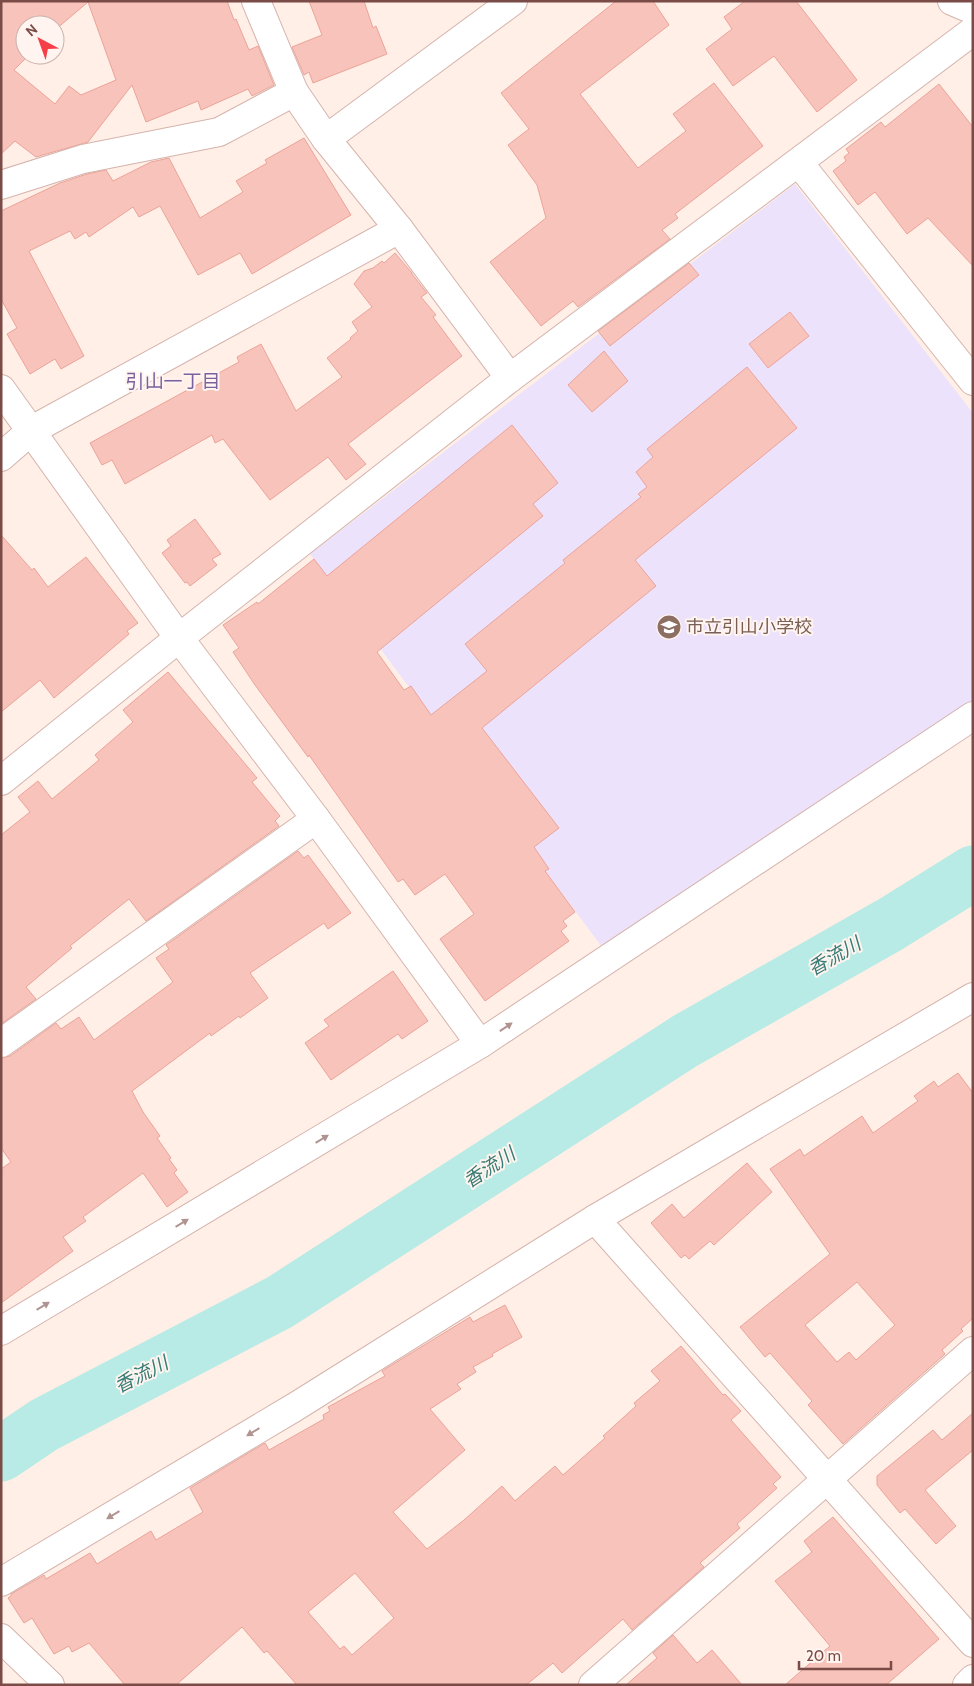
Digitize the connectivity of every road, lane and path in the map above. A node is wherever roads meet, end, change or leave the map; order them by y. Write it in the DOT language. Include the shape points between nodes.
graph roads {
  1 [pos="256,1"];
  2 [pos="513,1"];
  3 [pos="952,1"];
  4 [pos="973,10"];
  5 [pos="973,31"];
  6 [pos="294,92"];
  7 [pos="326,139"];
  8 [pos="798,163"];
  9 [pos="1,186"];
  10 [pos="399,229"];
  11 [pos="968,365"];
  12 [pos="510,378"];
  13 [pos="1,389"];
  14 [pos="32,430"];
  15 [pos="1,457"];
  16 [pos="179,638"];
  17 [pos="973,716"];
  18 [pos="1,781"];
  19 [pos="316,819"];
  20 [pos="973,997"];
  21 [pos="1,1044"];
  22 [pos="480,1044"];
  23 [pos="596,1219"];
  24 [pos="1,1331"];
  25 [pos="973,1351"];
  26 [pos="827,1479"];
  27 [pos="1,1582"];
  28 [pos="1,1638"];
  29 [pos="973,1643"];
  30 [pos="973,1679"];
  31 [pos="50,1685"];
  32 [pos="593,1685"];
  33 [pos="967,1685"];
  1 -- 6 [label="street"];
  2 -- 7 [label="street"];
  3 -- 4 [label="street"];
  5 -- 8 [label="street"];
  6 -- 7 [label="street"];
  6 -- 9 [label="street" via="219,132 83,160"];
  7 -- 10 [label="street"];
  8 -- 11 [label="street"];
  8 -- 12 [label="street"];
  10 -- 12 [label="street"];
  10 -- 14 [label="street"];
  12 -- 16 [label="street"];
  13 -- 14 [label="street"];
  14 -- 15 [label="street"];
  14 -- 16 [label="street"];
  16 -- 18 [label="street"];
  16 -- 19 [label="street"];
  22 -- 17 [label="street, one-way"];
  19 -- 21 [label="street"];
  19 -- 22 [label="street"];
  20 -- 23 [label="street"];
  24 -- 22 [label="street, one-way"];
  23 -- 26 [label="street"];
  23 -- 27 [label="street, one-way" via="295,1407"];
  25 -- 26 [label="street"];
  26 -- 29 [label="street"];
  26 -- 32 [label="street"];
  28 -- 31 [label="street"];
  30 -- 33 [label="street"];
}
